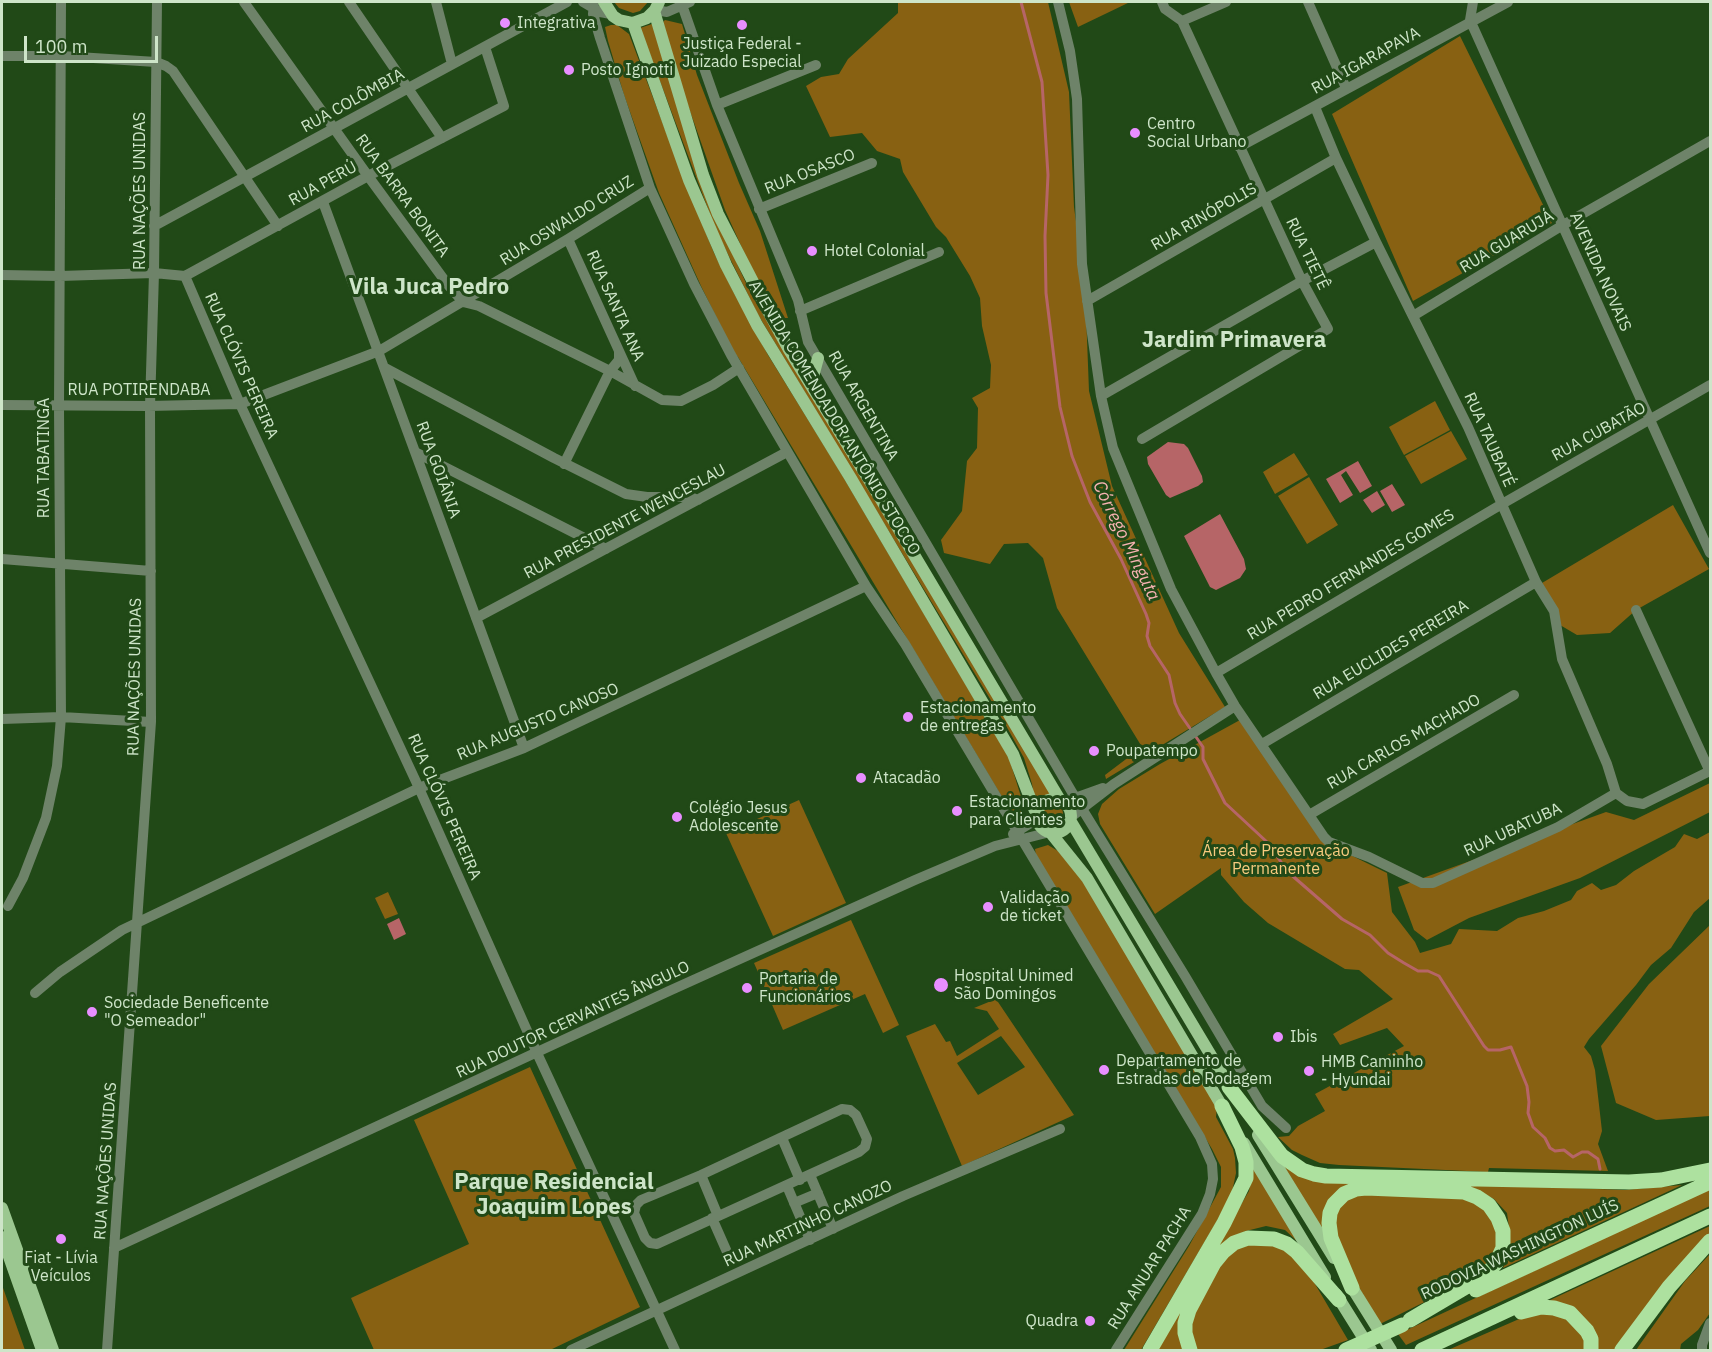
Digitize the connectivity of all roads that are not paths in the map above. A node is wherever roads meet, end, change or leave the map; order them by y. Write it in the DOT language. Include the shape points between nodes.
graph roads {
  1 [pos="62,2"];
  2 [pos="157,2"];
  3 [pos="350,2"];
  4 [pos="436,2"];
  5 [pos="542,2"];
  6 [pos="567,2"];
  7 [pos="604,2"];
  8 [pos="1058,2"];
  9 [pos="1162,2"];
  10 [pos="1226,2"];
  11 [pos="1308,2"];
  12 [pos="1473,2"];
  13 [pos="1508,2"];
  14 [pos="246,3"];
  15 [pos="685,3"];
  16 [pos="590,4"];
  17 [pos="657,5"];
  18 [pos="545,14"];
  19 [pos="611,14"];
  20 [pos="1470,20"];
  21 [pos="1182,21"];
  22 [pos="633,23"];
  23 [pos="485,47"];
  24 [pos="2,56"];
  25 [pos="62,56"];
  26 [pos="156,62"];
  27 [pos="452,64"];
  28 [pos="816,65"];
  29 [pos="408,87"];
  30 [pos="1346,88"];
  31 [pos="717,105"];
  32 [pos="1315,107"];
  33 [pos="335,128"];
  34 [pos="442,138"];
  35 [pos="1710,141"];
  36 [pos="1239,147"];
  37 [pos="1336,158"];
  38 [pos="872,163"];
  39 [pos="368,176"];
  40 [pos="246,177"];
  41 [pos="650,188"];
  42 [pos="1264,200"];
  43 [pos="323,202"];
  44 [pos="759,209"];
  45 [pos="1563,225"];
  46 [pos="154,226"];
  47 [pos="278,226"];
  48 [pos="568,239"];
  49 [pos="1376,242"];
  50 [pos="939,252"];
  51 [pos="154,273"];
  52 [pos="2,275"];
  53 [pos="60,276"];
  54 [pos="185,276"];
  55 [pos="1302,281"];
  56 [pos="1087,301"];
  57 [pos="463,302"];
  58 [pos="800,311"];
  59 [pos="1413,316"];
  60 [pos="618,350"];
  61 [pos="379,351"];
  62 [pos="818,358"];
  63 [pos="385,368"];
  64 [pos="739,369"];
  65 [pos="610,371"];
  66 [pos="812,384"];
  67 [pos="1710,385"];
  68 [pos="635,386"];
  69 [pos="1101,396"];
  70 [pos="240,404"];
  71 [pos="2,405"];
  72 [pos="59,405"];
  73 [pos="150,406"];
  74 [pos="1649,420"];
  75 [pos="1142,439"];
  76 [pos="415,452"];
  77 [pos="788,452"];
  78 [pos="564,464"];
  79 [pos="698,500"];
  80 [pos="1502,504"];
  81 [pos="606,549"];
  82 [pos="1710,553"];
  83 [pos="2,559"];
  84 [pos="59,565"];
  85 [pos="151,571"];
  86 [pos="1536,582"];
  87 [pos="866,586"];
  88 [pos="1636,609"];
  89 [pos="476,618"];
  90 [pos="1216,673"];
  91 [pos="1514,695"];
  92 [pos="1235,706"];
  93 [pos="61,717"];
  94 [pos="2,719"];
  95 [pos="151,722"];
  96 [pos="1262,744"];
  97 [pos="524,748"];
  98 [pos="1710,772"];
  99 [pos="1114,784"];
  100 [pos="419,788"];
  101 [pos="1616,793"];
  102 [pos="1066,800"];
  103 [pos="1082,809"];
  104 [pos="1309,815"];
  105 [pos="1037,817"];
  106 [pos="1070,818"];
  107 [pos="1050,832"];
  108 [pos="1020,835"];
  109 [pos="8,906"];
  110 [pos="138,924"];
  111 [pos="35,993"];
  112 [pos="537,1053"];
  113 [pos="1229,1087"];
  114 [pos="1222,1107"];
  115 [pos="1286,1128"];
  116 [pos="1060,1129"];
  117 [pos="782,1138"];
  118 [pos="1710,1170"];
  119 [pos="701,1175"];
  120 [pos="805,1178"];
  121 [pos="1710,1182"];
  122 [pos="787,1186"];
  123 [pos="818,1193"];
  124 [pos="794,1203"];
  125 [pos="2,1208"];
  126 [pos="1710,1216"];
  127 [pos="715,1217"];
  128 [pos="833,1229"];
  129 [pos="2,1237"];
  130 [pos="810,1240"];
  131 [pos="1710,1241"];
  132 [pos="114,1248"];
  133 [pos="730,1261"];
  134 [pos="1352,1288"];
  135 [pos="1339,1300"];
  136 [pos="657,1311"];
  137 [pos="1406,1323"];
  138 [pos="1710,1323"];
  139 [pos="1451,1338"];
  140 [pos="42,1350"];
  141 [pos="53,1350"];
  142 [pos="107,1350"];
  143 [pos="571,1350"];
  144 [pos="675,1350"];
  145 [pos="1116,1350"];
  146 [pos="1150,1350"];
  147 [pos="1190,1350"];
  148 [pos="1345,1350"];
  149 [pos="1371,1350"];
  150 [pos="1391,1350"];
  151 [pos="1422,1350"];
  152 [pos="1591,1350"];
  153 [pos="1622,1350"];
  154 [pos="1702,1350"];
  1 -- 25 [label="street, RUA TABATINGA"];
  2 -- 26 [label="street, RUA NAÇÕES UNIDAS"];
  3 -- 29 [label="street"];
  4 -- 27 [label="street"];
  5 -- 18 [label="street"];
  6 -- 18 [label="street, RUA COLÔMBIA"];
  7 -- 19 [label="main road"];
  8 -- 56 [label="street" via="1077,99 1082,264"];
  9 -- 21 [label="street, RUA TIETÊ" via="1165,9"];
  10 -- 21 [label="street"];
  11 -- 30 [label="street"];
  12 -- 20 [label="street"];
  13 -- 20 [label="street, RUA IGARAPAVA"];
  14 -- 33 [label="street, RUA BARRA BONITA"];
  15 -- 17 [label="street" via="667,12"];
  15 -- 31 [label="street, RUA ARGENTINA"];
  16 -- 19 [label="street" via="604,14"];
  16 -- 41 [label="street"];
  17 -- 22 [label="main road" via="647,18"];
  17 -- 66 [label="main road, AVENIDA COMENDADOR ANTÔNIO STOCCO" via="703,175 718,214 788,348"];
  18 -- 23 [label="street, RUA COLÔMBIA"];
  19 -- 22 [label="main road"];
  20 -- 30 [label="street, RUA IGARAPAVA"];
  20 -- 45 [label="street, AVENIDA NOVAIS"];
  21 -- 36 [label="street, RUA TIETÊ"];
  22 -- 105 [label="main road, AVENIDA COMENDADOR ANTÔNIO STOCCO" via="693,191 726,265 757,325 1015,756"];
  23 -- 27 [label="street, RUA COLÔMBIA"];
  23 -- 34 [label="street, RUA PERÚ" via="504,106"];
  24 -- 25 [label="street"];
  25 -- 26 [label="street"];
  25 -- 53 [label="street, RUA TABATINGA"];
  26 -- 40 [label="street" via="173,71"];
  26 -- 46 [label="street, RUA NAÇÕES UNIDAS"];
  27 -- 29 [label="street, RUA COLÔMBIA"];
  28 -- 31 [label="street"];
  29 -- 33 [label="street, RUA COLÔMBIA"];
  29 -- 34 [label="street"];
  30 -- 32 [label="street, RUA IGARAPAVA"];
  31 -- 44 [label="street, RUA ARGENTINA"];
  32 -- 36 [label="street, RUA IGARAPAVA"];
  32 -- 37 [label="street, RUA TAUBATÉ"];
  33 -- 39 [label="street, RUA BARRA BONITA"];
  33 -- 40 [label="street, RUA COLÔMBIA"];
  34 -- 39 [label="street, RUA PERÚ"];
  35 -- 45 [label="street, RUA GUARUJÁ"];
  36 -- 42 [label="street, RUA TIETÊ"];
  37 -- 42 [label="street, RUA RINÓPOLIS"];
  37 -- 49 [label="street, RUA TAUBATÉ"];
  38 -- 44 [label="street, RUA OSASCO"];
  39 -- 43 [label="street, RUA PERÚ"];
  39 -- 57 [label="street, RUA BARRA BONITA"];
  40 -- 46 [label="street, RUA COLÔMBIA"];
  40 -- 47 [label="street"];
  41 -- 48 [label="street, RUA OSWALDO CRUZ"];
  41 -- 64 [label="street"];
  42 -- 55 [label="street, RUA TIETÊ"];
  42 -- 56 [label="street, RUA RINÓPOLIS"];
  43 -- 47 [label="street, RUA PERÚ"];
  43 -- 61 [label="street, RUA GOIÂNIA"];
  44 -- 58 [label="street, RUA ARGENTINA"];
  45 -- 59 [label="street, RUA GUARUJÁ"];
  45 -- 74 [label="street, AVENIDA NOVAIS"];
  46 -- 51 [label="street, RUA NAÇÕES UNIDAS"];
  47 -- 54 [label="street, RUA PERÚ"];
  48 -- 57 [label="street, RUA OSWALDO CRUZ"];
  48 -- 60 [label="street, RUA SANTA ANA"];
  49 -- 55 [label="street"];
  49 -- 59 [label="street, RUA TAUBATÉ"];
  50 -- 58 [label="street"];
  51 -- 53 [label="street"];
  51 -- 54 [label="street"];
  51 -- 73 [label="street, RUA NAÇÕES UNIDAS"];
  52 -- 53 [label="street"];
  53 -- 72 [label="street, RUA TABATINGA"];
  54 -- 70 [label="street, RUA CLÓVIS PEREIRA"];
  55 -- 69 [label="street"];
  55 -- 75 [label="street, RUA TIETÊ" via="1328,329"];
  56 -- 69 [label="street"];
  57 -- 61 [label="street, RUA OSWALDO CRUZ"];
  57 -- 65 [label="street" via="479,306"];
  58 -- 62 [label="street, RUA ARGENTINA" via="808,342"];
  59 -- 80 [label="street, RUA TAUBATÉ"];
  60 -- 65 [label="street" via="619,360"];
  60 -- 68 [label="street, RUA SANTA ANA"];
  61 -- 63 [label="street, RUA GOIÂNIA"];
  61 -- 70 [label="street, RUA OSWALDO CRUZ"];
  62 -- 66 [label="main road"];
  62 -- 102 [label="street, RUA ARGENTINA"];
  63 -- 76 [label="street, RUA GOIÂNIA"];
  63 -- 78 [label="street"];
  64 -- 68 [label="street" via="681,401 662,400"];
  64 -- 77 [label="street"];
  65 -- 68 [label="street"];
  65 -- 78 [label="street"];
  66 -- 102 [label="main road, AVENIDA COMENDADOR ANTÔNIO STOCCO"];
  67 -- 74 [label="street, RUA CUBATÃO"];
  69 -- 90 [label="street" via="1124,478 1171,589"];
  70 -- 73 [label="street, RUA POTIRENDABA"];
  70 -- 100 [label="street, RUA CLÓVIS PEREIRA"];
  71 -- 72 [label="street, RUA POTIRENDABA"];
  72 -- 73 [label="street, RUA POTIRENDABA"];
  72 -- 84 [label="street, RUA TABATINGA"];
  73 -- 85 [label="street, RUA NAÇÕES UNIDAS"];
  74 -- 80 [label="street, RUA CUBATÃO"];
  74 -- 82 [label="street, AVENIDA NOVAIS"];
  76 -- 81 [label="street"];
  76 -- 89 [label="street, RUA GOIÂNIA"];
  77 -- 79 [label="street, RUA PRESIDENTE WENCESLAU"];
  77 -- 87 [label="street"];
  78 -- 79 [label="street" via="626,494"];
  79 -- 81 [label="street, RUA PRESIDENTE WENCESLAU"];
  80 -- 86 [label="street, RUA TAUBATÉ"];
  80 -- 90 [label="street, RUA PEDRO FERNANDES GOMES"];
  81 -- 89 [label="street, RUA PRESIDENTE WENCESLAU"];
  83 -- 84 [label="street"];
  84 -- 85 [label="street"];
  84 -- 93 [label="street, RUA TABATINGA"];
  85 -- 95 [label="street, RUA NAÇÕES UNIDAS"];
  86 -- 96 [label="street, RUA EUCLIDES PEREIRA"];
  86 -- 101 [label="street, RUA TAUBATÉ" via="1554,611 1562,659"];
  87 -- 97 [label="street, RUA AUGUSTO CANOSO"];
  87 -- 108 [label="street"];
  88 -- 98 [label="street"];
  89 -- 97 [label="street, RUA GOIÂNIA"];
  90 -- 92 [label="street"];
  91 -- 104 [label="street, RUA CARLOS MACHADO"];
  92 -- 96 [label="street"];
  92 -- 99 [label="street"];
  93 -- 94 [label="street"];
  93 -- 95 [label="street"];
  93 -- 109 [label="street, RUA TABATINGA" via="57,766 46,818"];
  95 -- 110 [label="street, RUA NAÇÕES UNIDAS"];
  96 -- 104 [label="street"];
  97 -- 100 [label="street, RUA AUGUSTO CANOSO"];
  98 -- 101 [label="street" via="1643,804 1627,801"];
  99 -- 102 [label="street"];
  99 -- 103 [label="street"];
  100 -- 110 [label="street, RUA AUGUSTO CANOSO"];
  100 -- 112 [label="street, RUA CLÓVIS PEREIRA"];
  101 -- 104 [label="street, RUA UBATUBA" via="1558,827 1433,883 1422,883 1369,856 1329,842"];
  102 -- 103 [label="street, RUA ARGENTINA"];
  102 -- 105 [label="main road" via="1046,800"];
  102 -- 106 [label="main road"];
  103 -- 106 [label="street"];
  103 -- 115 [label="street, RUA ARGENTINA" via="1262,1106"];
  105 -- 107 [label="main road" via="1041,827"];
  105 -- 108 [label="street"];
  106 -- 107 [label="main road" via="1061,831"];
  106 -- 113 [label="main road"];
  107 -- 108 [label="street, RUA DOUTOR CERVANTES ÂNGULO"];
  107 -- 114 [label="main road" via="1087,878"];
  108 -- 112 [label="street, RUA DOUTOR CERVANTES ÂNGULO"];
  108 -- 145 [label="street, RUA ANUAR PACHA" via="1200,1137 1212,1164 1213,1179 1202,1214"];
  110 -- 111 [label="street, RUA AUGUSTO CANOSO" via="122,930"];
  110 -- 132 [label="street, RUA NAÇÕES UNIDAS"];
  112 -- 132 [label="street, RUA DOUTOR CERVANTES ÂNGULO"];
  112 -- 136 [label="street, RUA CLÓVIS PEREIRA"];
  113 -- 118 [label="highway" via="1282,1156 1302,1170 1326,1176 1629,1182"];
  113 -- 134 [label="main road"];
  114 -- 135 [label="main road"];
  114 -- 146 [label="highway" via="1242,1147 1246,1178"];
  116 -- 128 [label="street, RUA MARTINHO CANOZO"];
  117 -- 119 [label="street"];
  117 -- 120 [label="street"];
  117 -- 120 [label="street" via="842,1109 856,1115 867,1139 865,1147"];
  119 -- 127 [label="street"];
  119 -- 127 [label="street" via="641,1200 634,1213 645,1238 657,1244"];
  120 -- 122 [label="street"];
  120 -- 123 [label="street"];
  121 -- 137 [label="highway, RODOVIA WASHINGTON LUÍS"];
  122 -- 124 [label="street"];
  122 -- 127 [label="street"];
  123 -- 124 [label="street"];
  123 -- 128 [label="street"];
  124 -- 130 [label="street"];
  125 -- 141 [label="main road"];
  126 -- 139 [label="highway"];
  127 -- 133 [label="street"];
  128 -- 130 [label="street, RUA MARTINHO CANOZO"];
  129 -- 140 [label="main road"];
  130 -- 136 [label="street, RUA MARTINHO CANOZO"];
  131 -- 153 [label="highway" via="1669,1287"];
  132 -- 142 [label="street, RUA NAÇÕES UNIDAS"];
  134 -- 137 [label="highway" via="1329,1224 1334,1204 1344,1194 1366,1188 1464,1192 1477,1197 1489,1205 1503,1231 1503,1248 1496,1263 1486,1275"];
  134 -- 150 [label="main road"];
  135 -- 147 [label="highway" via="1287,1244 1248,1238 1223,1252 1189,1310 1185,1333"];
  135 -- 149 [label="main road"];
  136 -- 143 [label="street, RUA MARTINHO CANOZO"];
  136 -- 144 [label="street, RUA CLÓVIS PEREIRA"];
  137 -- 148 [label="highway, RODOVIA WASHINGTON LUÍS, bridge"];
  138 -- 154 [label="street"];
  139 -- 151 [label="highway"];
  139 -- 152 [label="highway" via="1519,1313 1554,1308 1579,1321 1591,1340"];
}
